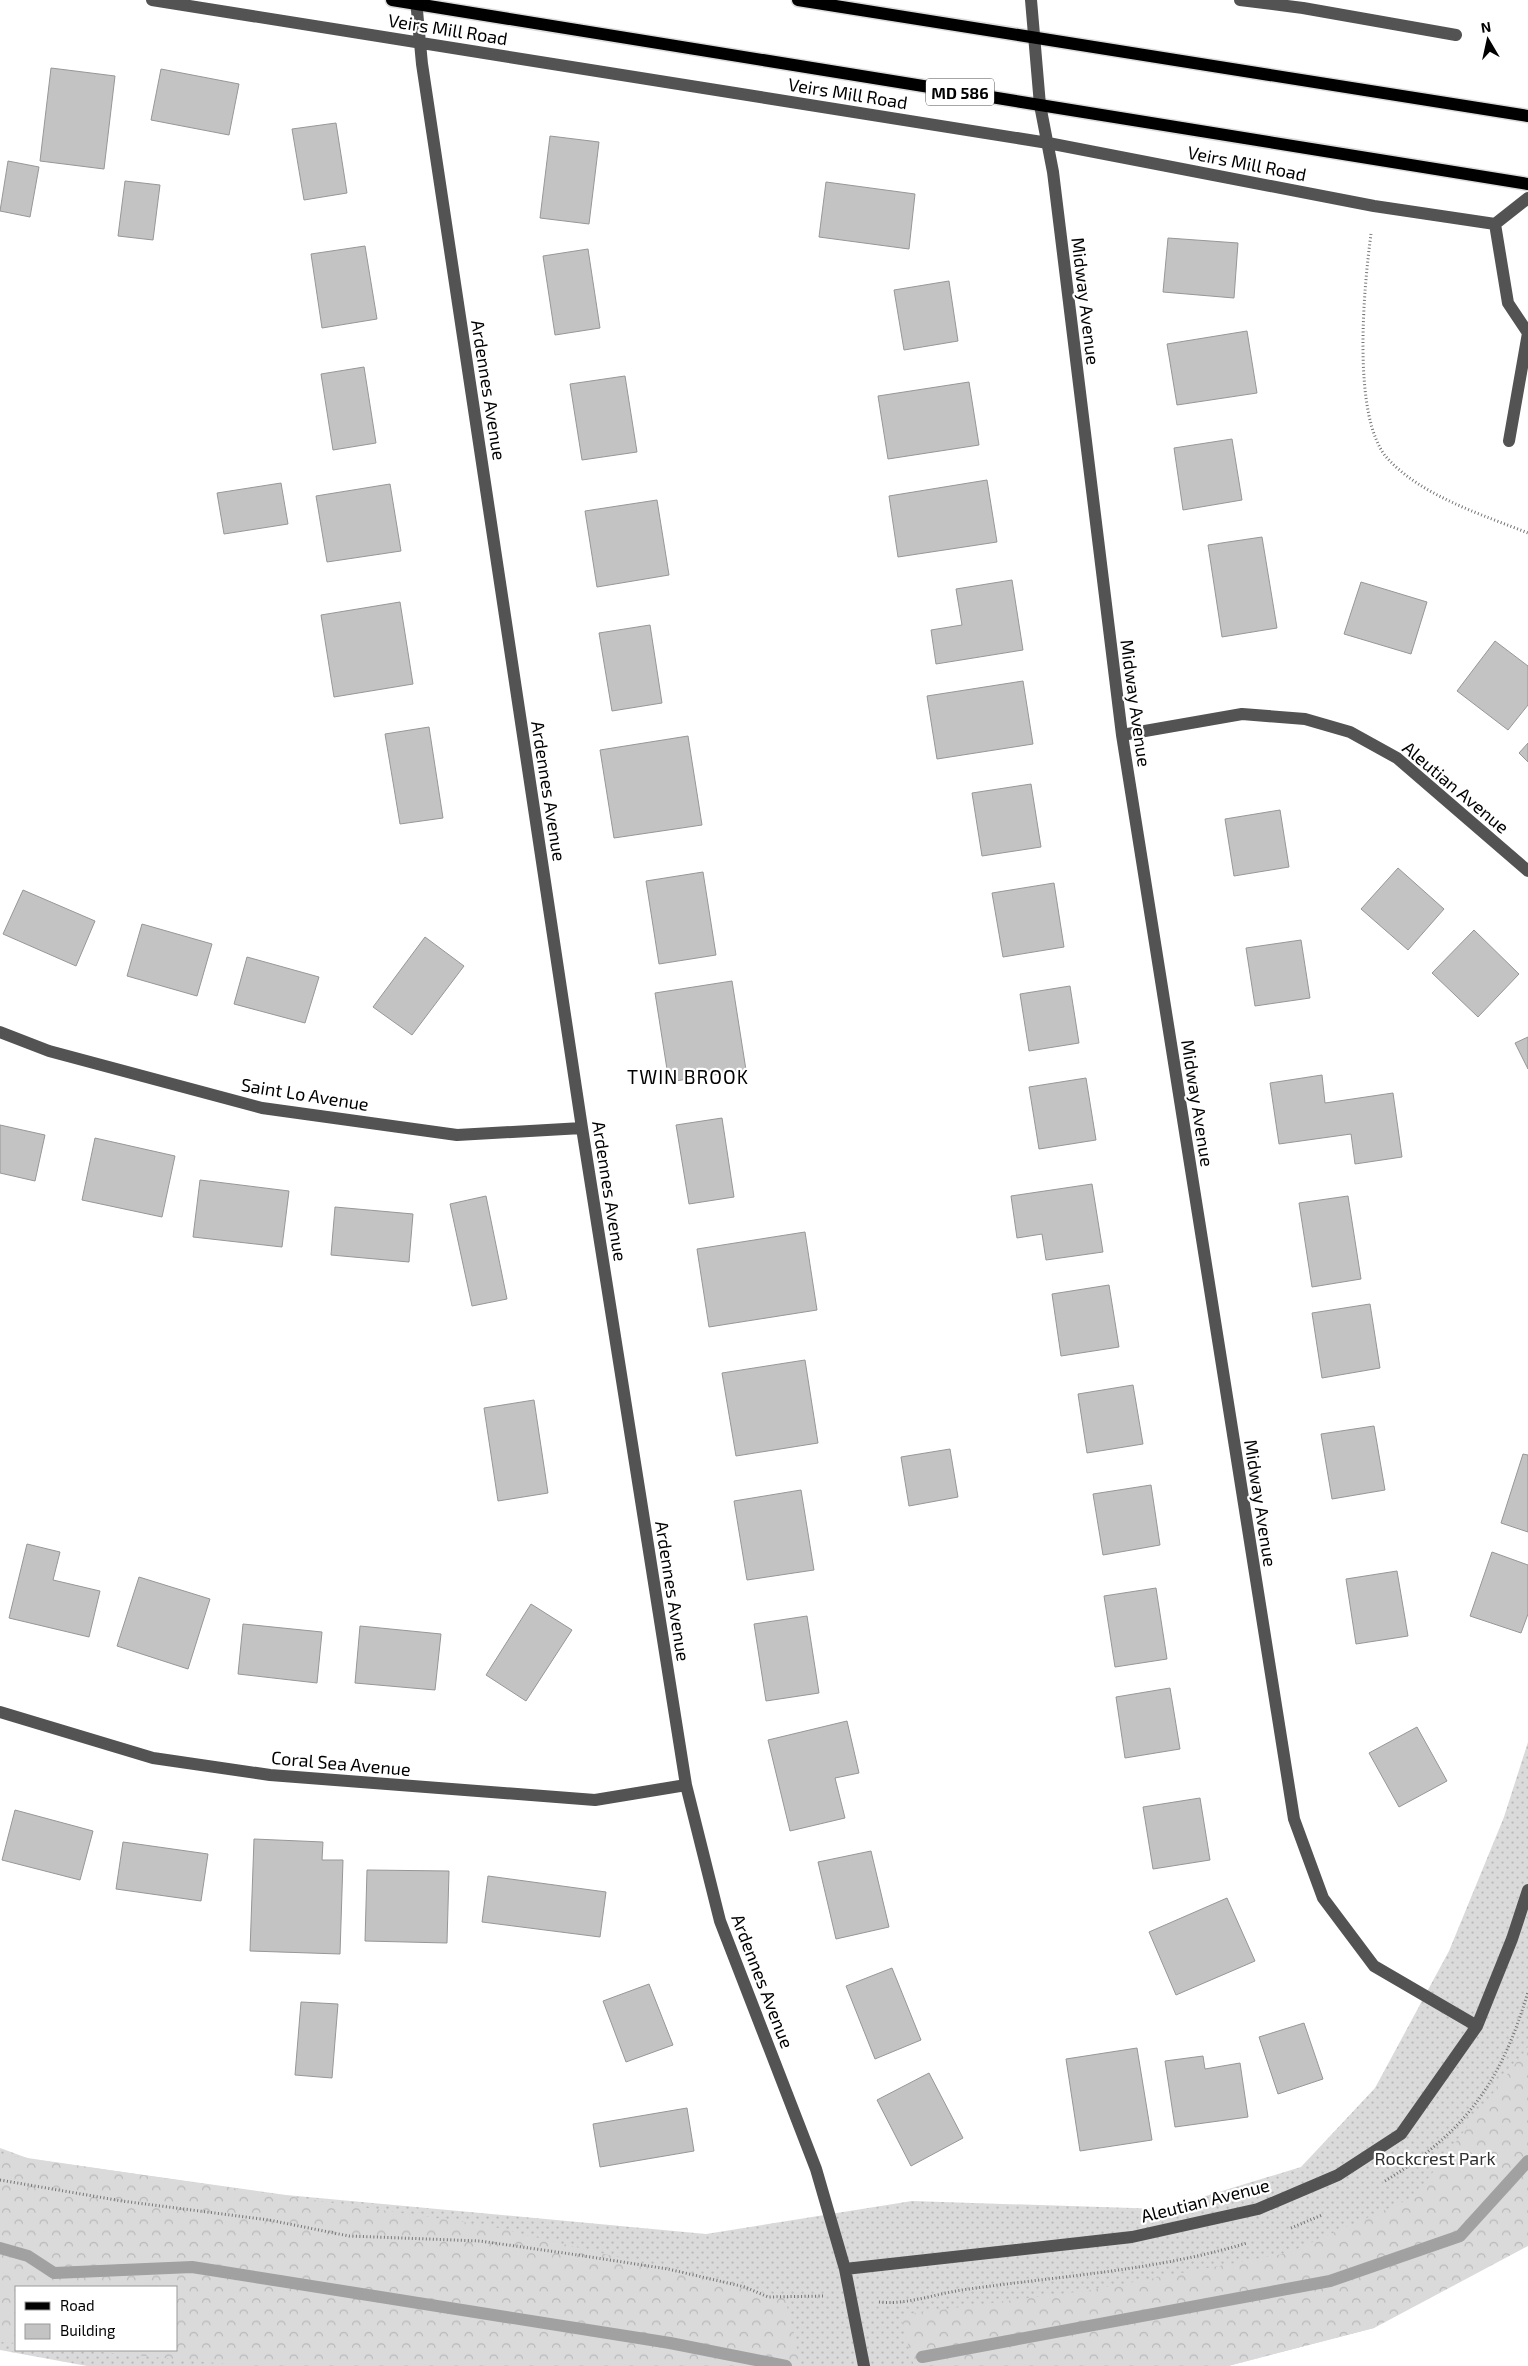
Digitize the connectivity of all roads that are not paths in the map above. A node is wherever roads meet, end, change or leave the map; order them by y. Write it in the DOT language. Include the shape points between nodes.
graph roads {
  1 [pos="152,0"];
  2 [pos="392,0"];
  3 [pos="798,0"];
  4 [pos="1031,0"];
  5 [pos="1240,0"];
  6 [pos="415,2"];
  7 [pos="1304,4"];
  8 [pos="1456,35"];
  9 [pos="1033,37"];
  10 [pos="420,42"];
  11 [pos="1040,105"];
  12 [pos="1528,116"];
  13 [pos="1048,143"];
  14 [pos="1528,184"];
  15 [pos="1528,198"];
  16 [pos="1495,224"];
  17 [pos="1509,441"];
  18 [pos="1122,735"];
  19 [pos="1528,871"];
  20 [pos="0,1032"];
  21 [pos="582,1128"];
  22 [pos="0,1712"];
  23 [pos="686,1785"];
  24 [pos="1528,1890"];
  25 [pos="1477,2026"];
  26 [pos="845,2269"];
  27 [pos="864,2366"];
  1 -- 10 [label="street, Veirs Mill Road"];
  2 -- 6 [label="main road, Veirs Mill Road / MD 586"];
  3 -- 9 [label="main road"];
  4 -- 9 [label="street, Midway Avenue"];
  5 -- 7 [label="street"];
  6 -- 10 [label="street, Ardennes Avenue"];
  6 -- 11 [label="main road, Veirs Mill Road / MD 586"];
  7 -- 8 [label="street"];
  9 -- 11 [label="street, Midway Avenue"];
  9 -- 12 [label="main road"];
  10 -- 13 [label="street, Veirs Mill Road"];
  10 -- 21 [label="street, Ardennes Avenue"];
  11 -- 13 [label="street, Midway Avenue"];
  11 -- 14 [label="main road, Veirs Mill Road / MD 586"];
  13 -- 16 [label="street, Veirs Mill Road" via="1374,206"];
  13 -- 18 [label="street, Midway Avenue"];
  15 -- 16 [label="street"];
  16 -- 17 [label="street" via="1508,303 1528,332"];
  18 -- 19 [label="street, Aleutian Avenue" via="1242,714 1304,719 1350,732 1397,758"];
  18 -- 25 [label="street, Midway Avenue" via="1294,1819 1323,1898 1374,1966"];
  20 -- 21 [label="street, Saint Lo Avenue" via="49,1051 262,1108 458,1135"];
  21 -- 23 [label="street, Ardennes Avenue"];
  22 -- 23 [label="street, Coral Sea Avenue" via="153,1758 270,1776 595,1800"];
  23 -- 26 [label="street, Ardennes Avenue" via="720,1921 816,2169"];
  24 -- 25 [label="street, Aleutian Avenue"];
  25 -- 26 [label="street, Aleutian Avenue" via="1401,2134 1338,2176 1258,2209 1132,2237"];
  26 -- 27 [label="street, Ardennes Avenue"];
}
